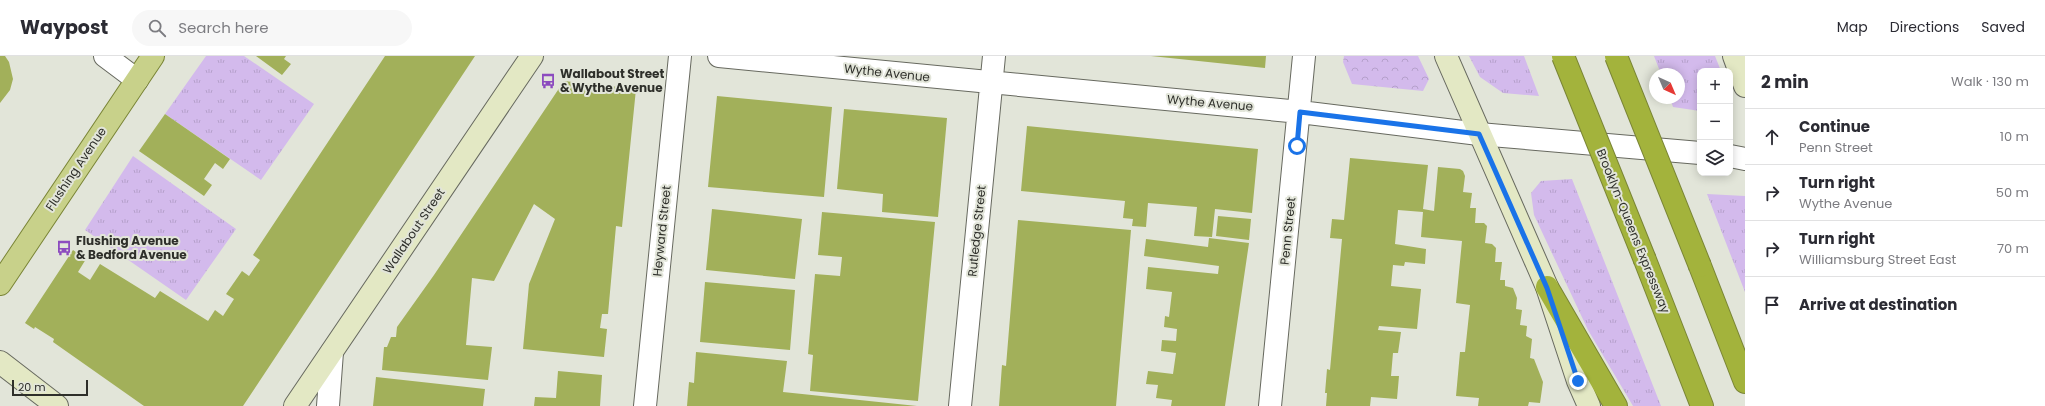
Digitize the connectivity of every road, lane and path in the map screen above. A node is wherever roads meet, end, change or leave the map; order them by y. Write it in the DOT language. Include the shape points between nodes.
graph roads {
  1 [pos="105,56"];
  2 [pos="153,56"];
  3 [pos="532,56"];
  4 [pos="680,56"];
  5 [pos="719,56"];
  6 [pos="994,56"];
  7 [pos="1304,56"];
  8 [pos="1446,56"];
  9 [pos="1563,56"];
  10 [pos="1616,56"];
  11 [pos="1734,56"];
  12 [pos="137,80"];
  13 [pos="992,83"];
  14 [pos="1745,86"];
  15 [pos="1300,112"];
  16 [pos="1479,134"];
  17 [pos="1697,153"];
  18 [pos="1733,157"];
  19 [pos="1745,160"];
  20 [pos="0,284"];
  21 [pos="1547,288"];
  22 [pos="332,352"];
  23 [pos="0,362"];
  24 [pos="1578,381"];
  25 [pos="1745,382"];
  26 [pos="57,406"];
  27 [pos="295,406"];
  28 [pos="328,406"];
  29 [pos="645,406"];
  30 [pos="960,406"];
  31 [pos="1270,406"];
  32 [pos="1576,406"];
  33 [pos="1589,406"];
  34 [pos="1616,406"];
  35 [pos="1702,406"];
  1 -- 12 [label="street"];
  2 -- 12 [label="main road, Flushing Avenue"];
  3 -- 22 [label="main road, Wallabout Street"];
  4 -- 29 [label="street, Heyward Street"];
  5 -- 13 [label="street, Wythe Avenue"];
  6 -- 13 [label="street, Rutledge Street"];
  7 -- 15 [label="street, Penn Street"];
  8 -- 16 [label="main road"];
  9 -- 35 [label="highway, Brooklyn-Queens Expressway, bridge"];
  10 -- 25 [label="highway, bridge"];
  11 -- 14 [label="main road"];
  12 -- 20 [label="main road, Flushing Avenue"];
  13 -- 15 [label="street, Wythe Avenue"];
  13 -- 30 [label="street, Rutledge Street"];
  15 -- 16 [label="street, Wythe Avenue"];
  15 -- 31 [label="street, Penn Street"];
  16 -- 17 [label="street, Wythe Avenue"];
  16 -- 21 [label="main road"];
  18 -- 19 [label="street"];
  21 -- 24 [label="main road"];
  21 -- 34 [label="highway"];
  22 -- 27 [label="main road, Wallabout Street"];
  22 -- 28 [label="street"];
  23 -- 26 [label="main road"];
  24 -- 32 [label="street"];
  24 -- 33 [label="main road"];
}
